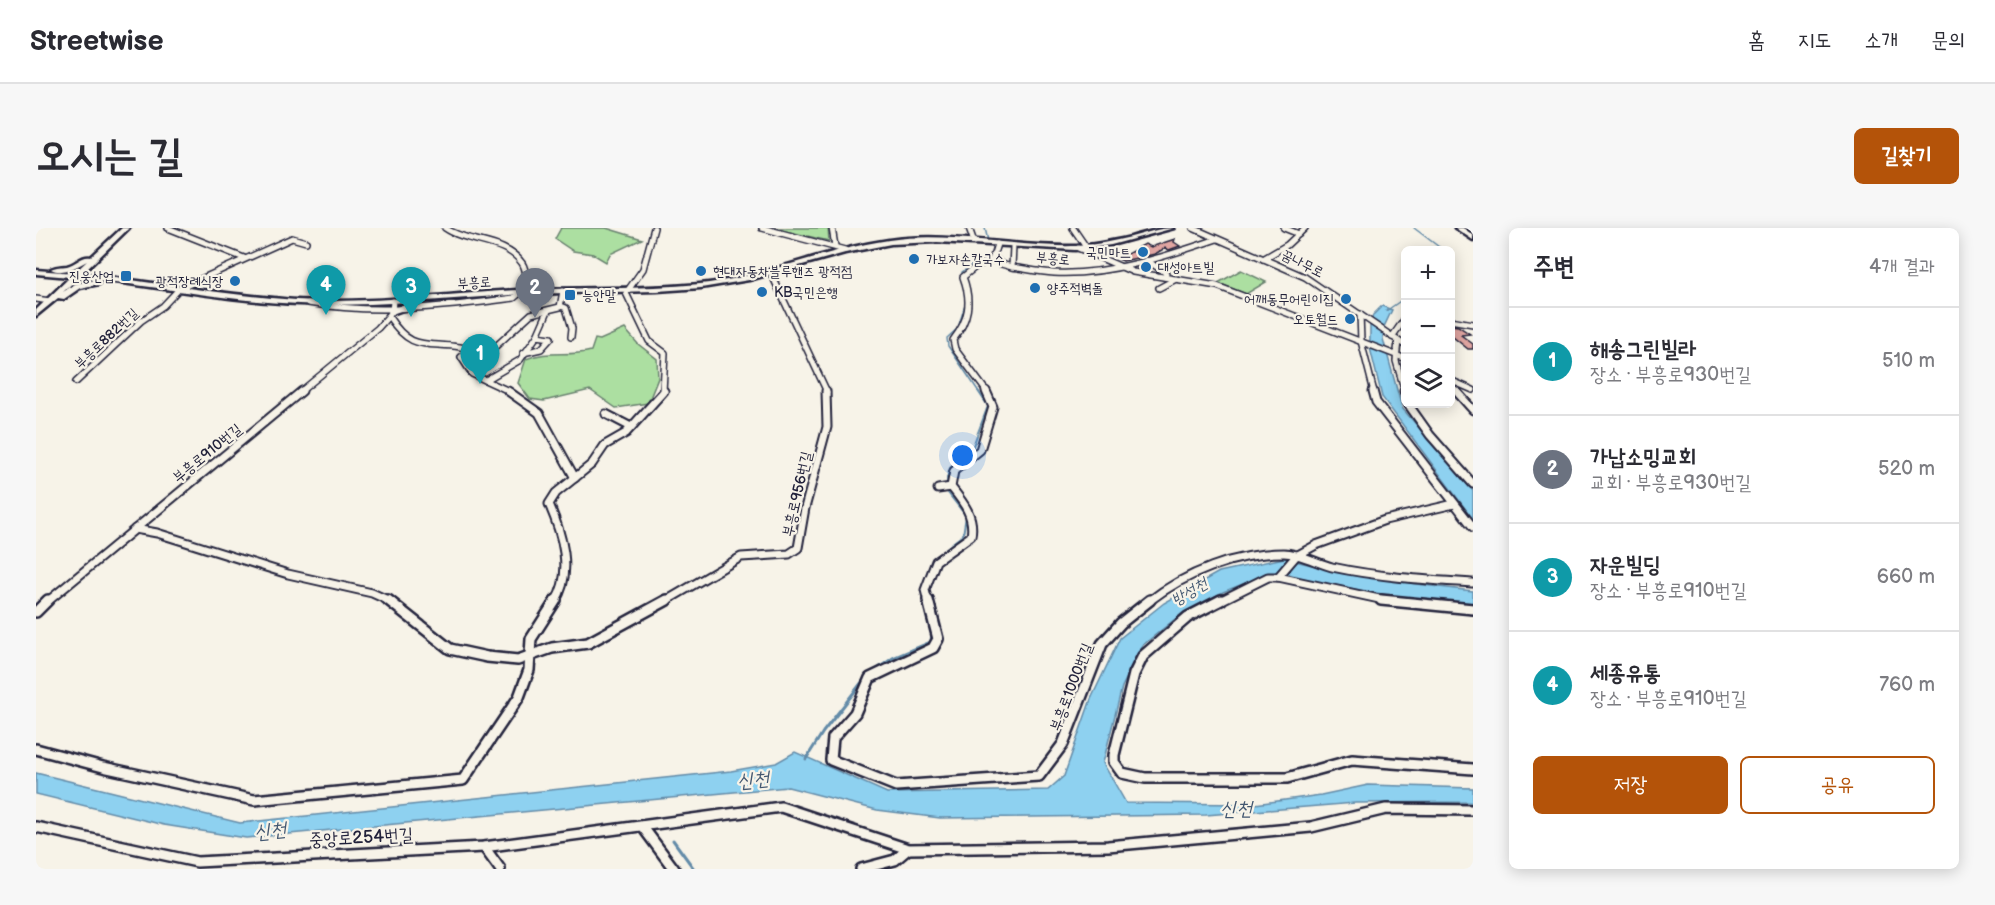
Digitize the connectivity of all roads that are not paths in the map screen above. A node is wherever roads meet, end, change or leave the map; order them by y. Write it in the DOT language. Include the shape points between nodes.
graph roads {
  1 [pos="168,228"];
  2 [pos="445,228"];
  3 [pos="654,228"];
  4 [pos="762,228"];
  5 [pos="832,228"];
  6 [pos="969,228"];
  7 [pos="1073,228"];
  8 [pos="1171,228"];
  9 [pos="1193,228"];
  10 [pos="1284,228"];
  11 [pos="1305,228"];
  12 [pos="1460,229"];
  13 [pos="124,230"];
  14 [pos="1299,234"];
  15 [pos="1217,238"];
  16 [pos="1473,238"];
  17 [pos="306,242"];
  18 [pos="974,242"];
  19 [pos="997,244"];
  20 [pos="835,246"];
  21 [pos="1013,246"];
  22 [pos="1082,247"];
  23 [pos="845,250"];
  24 [pos="99,256"];
  25 [pos="994,256"];
  26 [pos="244,258"];
  27 [pos="1263,259"];
  28 [pos="1146,260"];
  29 [pos="1115,266"];
  30 [pos="1012,267"];
  31 [pos="36,273"];
  32 [pos="771,273"];
  33 [pos="114,276"];
  34 [pos="75,277"];
  35 [pos="1165,277"];
  36 [pos="92,278"];
  37 [pos="1176,279"];
  38 [pos="125,283"];
  39 [pos="532,283"];
  40 [pos="154,286"];
  41 [pos="1159,288"];
  42 [pos="179,289"];
  43 [pos="627,289"];
  44 [pos="563,291"];
  45 [pos="521,292"];
  46 [pos="538,292"];
  47 [pos="506,293"];
  48 [pos="36,299"];
  49 [pos="51,299"];
  50 [pos="393,300"];
  51 [pos="306,302"];
  52 [pos="561,306"];
  53 [pos="548,310"];
  54 [pos="36,314"];
  55 [pos="391,314"];
  56 [pos="1362,315"];
  57 [pos="36,319"];
  58 [pos="1455,321"];
  59 [pos="1401,323"];
  60 [pos="1473,324"];
  61 [pos="537,336"];
  62 [pos="571,337"];
  63 [pos="1394,338"];
  64 [pos="1364,342"];
  65 [pos="1401,343"];
  66 [pos="471,350"];
  67 [pos="523,353"];
  68 [pos="1395,354"];
  69 [pos="1401,357"];
  70 [pos="1401,377"];
  71 [pos="486,380"];
  72 [pos="76,382"];
  73 [pos="1455,384"];
  74 [pos="1455,388"];
  75 [pos="1473,390"];
  76 [pos="1411,408"];
  77 [pos="1473,410"];
  78 [pos="606,414"];
  79 [pos="631,427"];
  80 [pos="575,478"];
  81 [pos="1473,484"];
  82 [pos="951,487"];
  83 [pos="938,489"];
  84 [pos="1454,504"];
  85 [pos="1473,527"];
  86 [pos="135,529"];
  87 [pos="1296,556"];
  88 [pos="1278,577"];
  89 [pos="1473,583"];
  90 [pos="1473,609"];
  91 [pos="36,612"];
  92 [pos="530,656"];
  93 [pos="36,748"];
  94 [pos="1473,769"];
  95 [pos="1473,810"];
  96 [pos="642,826"];
  97 [pos="36,827"];
  98 [pos="484,847"];
  99 [pos="908,849"];
  100 [pos="196,865"];
  101 [pos="500,869"];
  102 [pos="674,869"];
  103 [pos="861,869"];
  1 -- 26 [label="street"];
  2 -- 39 [label="street" via="456,236 509,251 524,265"];
  3 -- 43 [label="street" via="643,269"];
  4 -- 20 [label="street"];
  5 -- 20 [label="street"];
  6 -- 18 [label="street"];
  7 -- 22 [label="street"];
  8 -- 22 [label="main road, 부흥로"];
  9 -- 15 [label="street, 꿈나무로"];
  10 -- 14 [label="street"];
  11 -- 14 [label="street"];
  12 -- 16 [label="main road"];
  13 -- 24 [label="main road"];
  13 -- 31 [label="main road" via="81,263"];
  14 -- 27 [label="street"];
  15 -- 27 [label="street, 꿈나무로"];
  15 -- 28 [label="street, 부흥로"];
  17 -- 26 [label="street" via="292,237"];
  18 -- 19 [label="main road, 부흥로"];
  18 -- 23 [label="main road, 부흥로" via="907,241"];
  19 -- 21 [label="main road, 부흥로"];
  19 -- 25 [label="street"];
  20 -- 23 [label="street"];
  21 -- 22 [label="main road, 부흥로"];
  21 -- 30 [label="street"];
  22 -- 29 [label="street"];
  23 -- 32 [label="main road, 부흥로"];
  24 -- 33 [label="main road" via="94,271"];
  24 -- 34 [label="main road"];
  25 -- 30 [label="street" via="1001,264"];
  25 -- 82 [label="street" via="963,277 971,300 965,327 953,340 993,407 980,450 954,471"];
  26 -- 42 [label="street"];
  27 -- 56 [label="street, 꿈나무로" via="1305,277"];
  28 -- 29 [label="street, 부흥로"];
  28 -- 35 [label="street" via="1166,273"];
  29 -- 30 [label="street, 부흥로" via="1071,274"];
  29 -- 35 [label="street"];
  31 -- 34 [label="main road, 부흥로"];
  31 -- 49 [label="main road" via="54,283"];
  32 -- 43 [label="main road, 부흥로" via="732,283"];
  32 -- 92 [label="street, 부흥로956번길" via="827,393 827,428 798,548 789,554 741,557 588,643"];
  33 -- 36 [label="main road"];
  33 -- 40 [label="main road"];
  34 -- 36 [label="main road, 부흥로"];
  34 -- 49 [label="main road"];
  35 -- 37 [label="street"];
  36 -- 38 [label="main road, 부흥로"];
  37 -- 41 [label="street"];
  37 -- 64 [label="street" via="1216,286"];
  38 -- 40 [label="main road, 부흥로"];
  38 -- 57 [label="main road" via="90,282 78,286"];
  39 -- 46 [label="street"];
  39 -- 47 [label="main road"];
  40 -- 42 [label="main road, 부흥로"];
  42 -- 51 [label="main road, 부흥로"];
  42 -- 72 [label="street, 부흥로882번길"];
  43 -- 44 [label="main road, 부흥로"];
  43 -- 79 [label="street" via="649,341 665,353 664,391"];
  44 -- 46 [label="main road, 부흥로"];
  44 -- 52 [label="street"];
  45 -- 46 [label="main road, 부흥로"];
  45 -- 47 [label="main road, 부흥로"];
  45 -- 55 [label="street" via="514,298"];
  47 -- 50 [label="main road, 부흥로"];
  47 -- 55 [label="main road" via="412,304"];
  48 -- 49 [label="street"];
  49 -- 54 [label="main road"];
  50 -- 51 [label="main road, 부흥로"];
  50 -- 55 [label="street"];
  51 -- 55 [label="street"];
  52 -- 53 [label="street"];
  52 -- 62 [label="street" via="566,308"];
  53 -- 61 [label="street"];
  53 -- 66 [label="street" via="528,316 488,352"];
  55 -- 66 [label="street" via="403,337 412,344"];
  55 -- 86 [label="street, 부흥로910번길" via="279,412"];
  56 -- 63 [label="street, 꿈나무로"];
  56 -- 64 [label="street"];
  58 -- 60 [label="street"];
  59 -- 63 [label="street"];
  61 -- 67 [label="street"];
  61 -- 67 [label="street" via="551,338 541,349"];
  63 -- 65 [label="street"];
  63 -- 68 [label="street"];
  64 -- 68 [label="street"];
  64 -- 84 [label="street" via="1376,402"];
  66 -- 71 [label="street" via="461,357 472,374"];
  67 -- 71 [label="street" via="515,365"];
  68 -- 69 [label="street"];
  68 -- 70 [label="street"];
  71 -- 80 [label="street" via="514,394 538,413"];
  73 -- 75 [label="street"];
  74 -- 77 [label="street"];
  76 -- 81 [label="street"];
  78 -- 79 [label="street"];
  79 -- 80 [label="street" via="626,434 604,445 592,464"];
  80 -- 92 [label="street" via="549,504 563,545 564,581 530,640"];
  82 -- 83 [label="street"];
  82 -- 87 [label="street, 부흥로1000번길" via="967,507 973,527 971,536 936,561 925,590 938,639 933,648 870,678 855,713 833,738 831,759 896,786 1039,776 1063,744 1102,644 1121,623 1170,585 1200,571 1252,556"];
  84 -- 85 [label="street"];
  84 -- 87 [label="street, 부흥로1000번길" via="1385,520"];
  86 -- 91 [label="street, 부흥로910번길"];
  86 -- 92 [label="street, 부흥로956번길" via="288,574 372,593 392,602 450,649 518,660"];
  87 -- 88 [label="street, 부흥로1000번길"];
  87 -- 89 [label="street, 부흥로1000번길" via="1382,575"];
  88 -- 90 [label="street" via="1384,601"];
  88 -- 94 [label="street" via="1268,578 1188,617 1143,656 1134,674 1114,755 1122,772 1145,778 1287,778 1352,760"];
  92 -- 93 [label="street" via="524,684 506,722 463,780 254,800"];
  95 -- 99 [label="street" via="1386,809 1311,827 1108,846"];
  96 -- 98 [label="street, 중앙로254번길"];
  96 -- 99 [label="street, 중앙로254번길" via="781,807"];
  96 -- 102 [label="street"];
  97 -- 100 [label="street, 중앙로254번길"];
  98 -- 100 [label="street, 중앙로254번길"];
  98 -- 101 [label="street"];
  99 -- 103 [label="street" via="895,860"];
}
